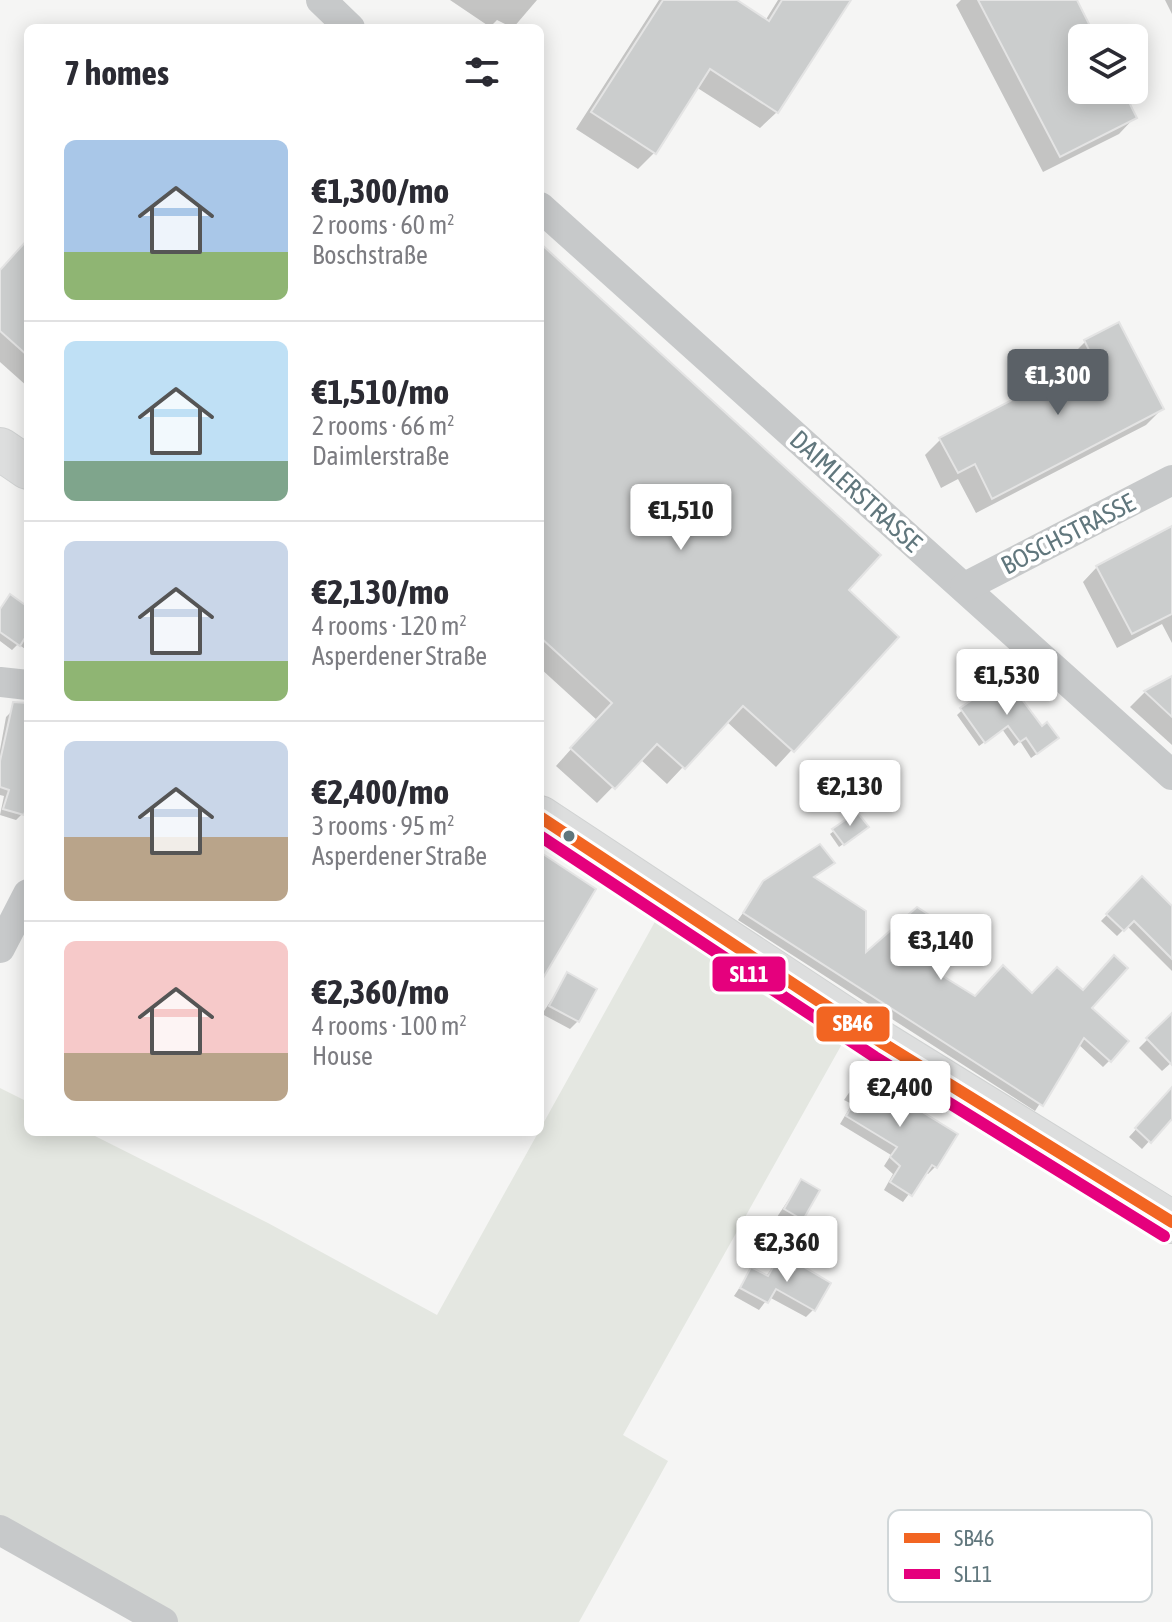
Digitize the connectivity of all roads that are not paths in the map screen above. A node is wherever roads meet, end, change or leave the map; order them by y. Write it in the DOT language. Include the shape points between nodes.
graph roads {
  1 [pos="321,0"];
  2 [pos="346,24"];
  3 [pos="544,211"];
  4 [pos="0,449"];
  5 [pos="24,465"];
  6 [pos="1172,480"];
  7 [pos="965,587"];
  8 [pos="0,682"];
  9 [pos="24,685"];
  10 [pos="1172,775"];
  11 [pos="544,820"];
  12 [pos="24,902"];
  13 [pos="0,948"];
  14 [pos="1172,1222"];
  15 [pos="0,1530"];
  16 [pos="163,1622"];
  1 -- 2 [label="street"];
  3 -- 7 [label="street, DAIMLERSTRASSE"];
  4 -- 5 [label="main road"];
  6 -- 7 [label="street, BOSCHSTRASSE"];
  7 -- 10 [label="street, DAIMLERSTRASSE"];
  8 -- 9 [label="street"];
  11 -- 14 [label="main road" via="884,1044"];
  12 -- 13 [label="street"];
  15 -- 16 [label="street"];
}
